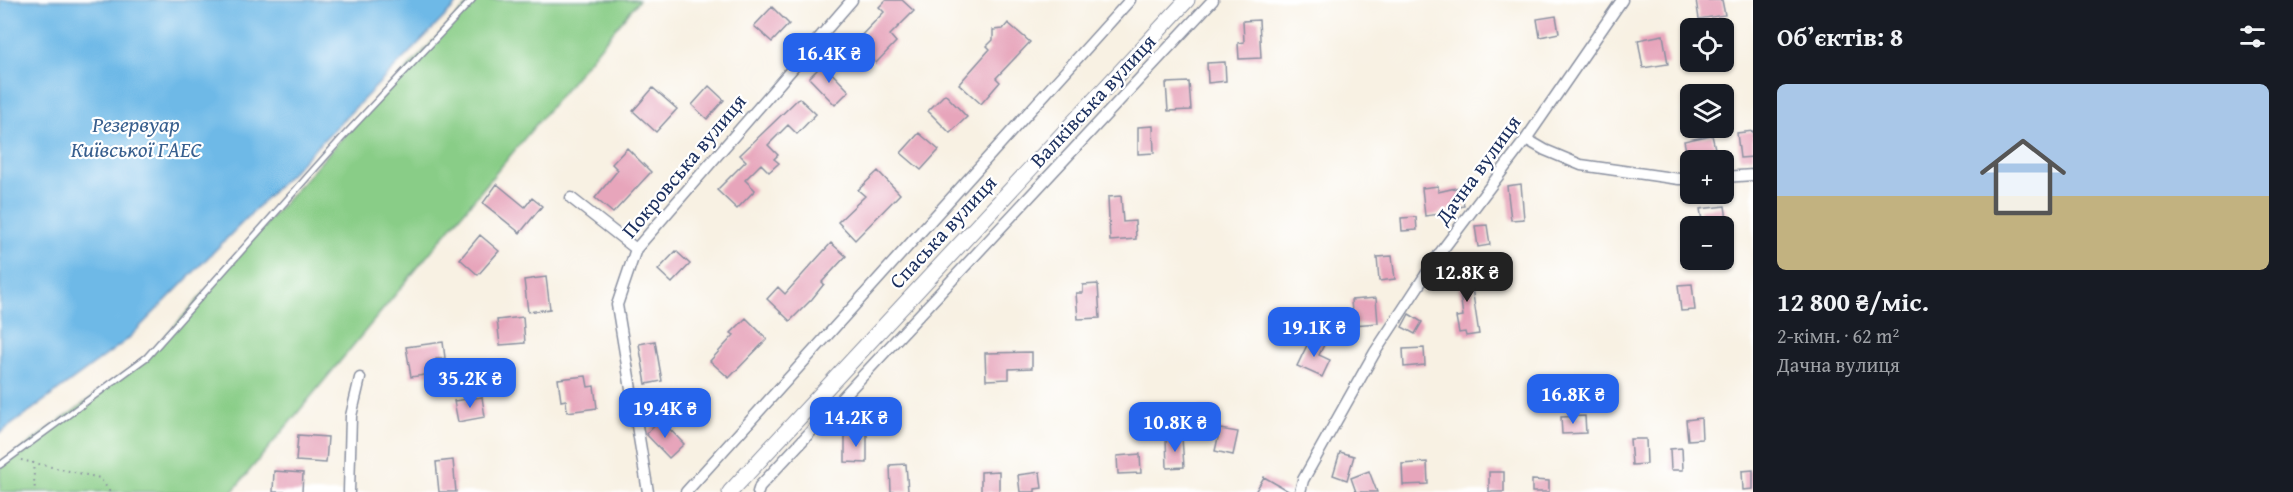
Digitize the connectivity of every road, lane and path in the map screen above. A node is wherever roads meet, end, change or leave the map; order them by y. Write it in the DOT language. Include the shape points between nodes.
graph roads {
  1 [pos="472,0"];
  2 [pos="852,0"];
  3 [pos="1130,0"];
  4 [pos="1186,0"];
  5 [pos="1213,0"];
  6 [pos="1622,0"];
  7 [pos="1093,101"];
  8 [pos="1108,113"];
  9 [pos="1526,139"];
  10 [pos="1753,175"];
  11 [pos="1734,176"];
  12 [pos="1680,179"];
  13 [pos="571,198"];
  14 [pos="636,249"];
  15 [pos="360,378"];
  16 [pos="814,402"];
  17 [pos="827,414"];
  18 [pos="13,458"];
  19 [pos="34,463"];
  20 [pos="0,465"];
  21 [pos="35,492"];
  22 [pos="110,492"];
  23 [pos="349,492"];
  24 [pos="648,492"];
  25 [pos="686,492"];
  26 [pos="730,492"];
  27 [pos="758,492"];
  28 [pos="1300,492"];
  1 -- 18 [label="lane" via="342,138 147,357"];
  2 -- 14 [label="street, Покровська вулиця"];
  3 -- 25 [label="street, Спаська вулиця"];
  4 -- 7 [label="street, Спаська вулиця"];
  5 -- 8 [label="street, Валківська вулиця"];
  6 -- 9 [label="street, Дачна вулиця"];
  7 -- 8 [label="street"];
  7 -- 16 [label="street, Спаська вулиця"];
  8 -- 17 [label="street, Валківська вулиця"];
  9 -- 12 [label="street" via="1581,165"];
  9 -- 28 [label="street, Дачна вулиця" via="1440,254 1374,352"];
  10 -- 11 [label="street"];
  13 -- 14 [label="street"];
  14 -- 24 [label="street, Покровська вулиця" via="617,305"];
  15 -- 23 [label="street" via="351,416"];
  16 -- 17 [label="street"];
  16 -- 26 [label="street, Спаська вулиця"];
  17 -- 27 [label="street, Валківська вулиця"];
  18 -- 19 [label="path"];
  18 -- 20 [label="lane"];
  19 -- 21 [label="path"];
  19 -- 22 [label="path" via="100,478"];
}
